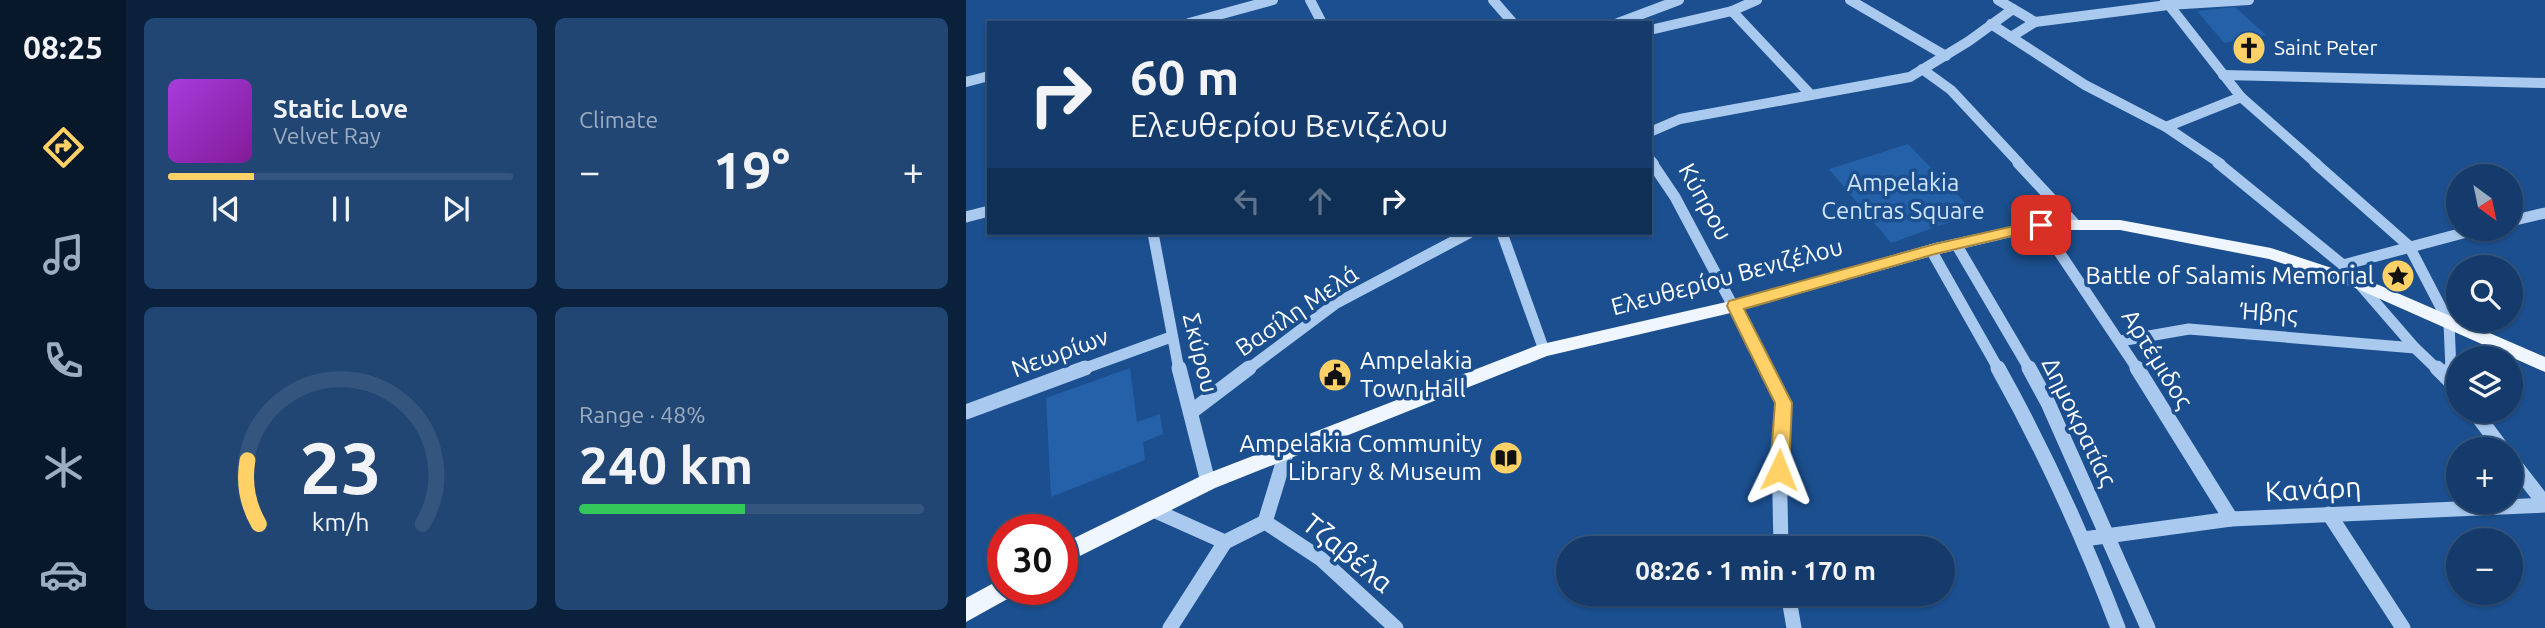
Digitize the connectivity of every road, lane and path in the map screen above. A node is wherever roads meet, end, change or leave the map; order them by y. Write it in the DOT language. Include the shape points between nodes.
graph roads {
  1 [pos="1273,0"];
  2 [pos="1310,0"];
  3 [pos="1493,0"];
  4 [pos="1679,0"];
  5 [pos="1757,0"];
  6 [pos="1850,0"];
  7 [pos="1998,0"];
  8 [pos="2249,0"];
  9 [pos="2167,2"];
  10 [pos="2013,9"];
  11 [pos="1732,11"];
  12 [pos="1196,21"];
  13 [pos="1321,21"];
  14 [pos="1511,21"];
  15 [pos="1623,21"];
  16 [pos="2035,22"];
  17 [pos="1991,24"];
  18 [pos="1652,30"];
  19 [pos="2011,37"];
  20 [pos="1946,56"];
  21 [pos="1922,69"];
  22 [pos="2223,75"];
  23 [pos="987,77"];
  24 [pos="966,82"];
  25 [pos="2545,83"];
  26 [pos="1810,94"];
  27 [pos="2241,97"];
  28 [pos="2166,127"];
  29 [pos="1652,131"];
  30 [pos="1652,162"];
  31 [pos="987,212"];
  32 [pos="2545,213"];
  33 [pos="966,217"];
  34 [pos="2524,218"];
  35 [pos="2074,223"];
  36 [pos="2041,225"];
  37 [pos="1153,235"];
  38 [pos="1465,235"];
  39 [pos="1503,235"];
  40 [pos="2446,237"];
  41 [pos="1956,244"];
  42 [pos="2409,246"];
  43 [pos="1931,250"];
  44 [pos="2343,265"];
  45 [pos="2360,283"];
  46 [pos="1735,306"];
  47 [pos="2446,317"];
  48 [pos="2446,322"];
  49 [pos="2470,332"];
  50 [pos="1171,337"];
  51 [pos="2120,341"];
  52 [pos="2415,348"];
  53 [pos="1544,350"];
  54 [pos="2545,365"];
  55 [pos="2446,377"];
  56 [pos="966,412"];
  57 [pos="1191,412"];
  58 [pos="1287,450"];
  59 [pos="2523,476"];
  60 [pos="1208,482"];
  61 [pos="2545,505"];
  62 [pos="1150,509"];
  63 [pos="2329,514"];
  64 [pos="2231,519"];
  65 [pos="1265,522"];
  66 [pos="1781,536"];
  67 [pos="2108,536"];
  68 [pos="2084,539"];
  69 [pos="1225,542"];
  70 [pos="1078,547"];
  71 [pos="987,599"];
  72 [pos="1790,606"];
  73 [pos="966,611"];
  74 [pos="1170,628"];
  75 [pos="1396,628"];
  76 [pos="1794,628"];
  77 [pos="2118,628"];
  78 [pos="2148,628"];
  79 [pos="2403,628"];
  1 -- 12 [label="street"];
  2 -- 13 [label="street"];
  3 -- 14 [label="street"];
  4 -- 15 [label="street"];
  5 -- 11 [label="street"];
  6 -- 20 [label="street"];
  7 -- 10 [label="street"];
  8 -- 9 [label="street"];
  9 -- 16 [label="street"];
  9 -- 22 [label="street"];
  10 -- 16 [label="street"];
  10 -- 17 [label="street"];
  11 -- 18 [label="street"];
  11 -- 26 [label="street"];
  16 -- 19 [label="street"];
  17 -- 19 [label="street"];
  17 -- 20 [label="street"];
  19 -- 28 [label="street" via="2085,85"];
  20 -- 21 [label="street"];
  21 -- 26 [label="street" via="1882,84"];
  21 -- 35 [label="street" via="1951,90"];
  22 -- 25 [label="street"];
  22 -- 27 [label="street"];
  23 -- 24 [label="street"];
  26 -- 29 [label="street" via="1680,119"];
  27 -- 28 [label="street"];
  27 -- 42 [label="street"];
  28 -- 44 [label="street" via="2227,168"];
  30 -- 46 [label="street, Κύπρου"];
  31 -- 33 [label="street"];
  32 -- 34 [label="street"];
  35 -- 36 [label="main road, Ελευθερίου Βενιζέλου"];
  35 -- 45 [label="main road, Ελευθερίου Βενιζέλου" via="2152,230 2271,254"];
  36 -- 41 [label="main road, Ελευθερίου Βενιζέλου"];
  36 -- 51 [label="street, Αρτέμιδος"];
  37 -- 50 [label="street, Σκύρου"];
  38 -- 57 [label="street, Βασίλη Μελά" via="1335,304"];
  39 -- 53 [label="street"];
  40 -- 42 [label="street"];
  41 -- 43 [label="main road, Ελευθερίου Βενιζέλου"];
  41 -- 67 [label="street, Δημοκρατίας" via="2048,403"];
  42 -- 44 [label="street"];
  42 -- 47 [label="street"];
  43 -- 46 [label="main road, Ελευθερίου Βενιζέλου"];
  43 -- 68 [label="street, Δημοκρατίας" via="2031,427"];
  44 -- 45 [label="street"];
  45 -- 48 [label="main road, Ελευθερίου Βενιζέλου"];
  45 -- 52 [label="street"];
  46 -- 53 [label="main road, Ελευθερίου Βενιζέλου"];
  46 -- 66 [label="street, Κύπρου" via="1783,403"];
  49 -- 54 [label="main road, Ελευθερίου Βενιζέλου"];
  50 -- 56 [label="street, Νεωρίων"];
  50 -- 57 [label="street, Σκύρου"];
  51 -- 52 [label="street, Ήβης" via="2189,329"];
  51 -- 64 [label="street, Αρτέμιδος"];
  52 -- 55 [label="street"];
  53 -- 58 [label="main road, Ελευθερίου Βενιζέλου"];
  57 -- 60 [label="street, Σκύρου"];
  58 -- 60 [label="main road, Ελευθερίου Βενιζέλου"];
  58 -- 65 [label="street"];
  59 -- 61 [label="street"];
  60 -- 62 [label="main road, Ελευθερίου Βενιζέλου"];
  61 -- 63 [label="street, Κανάρη"];
  62 -- 69 [label="street"];
  62 -- 70 [label="main road, Ελευθερίου Βενιζέλου"];
  63 -- 64 [label="street, Κανάρη"];
  63 -- 79 [label="street"];
  64 -- 67 [label="street, Κανάρη"];
  65 -- 69 [label="street, Τζαβέλα"];
  65 -- 75 [label="street, Τζαβέλα" via="1321,559"];
  67 -- 68 [label="street, Κανάρη"];
  67 -- 78 [label="street, Δημοκρατίας"];
  68 -- 77 [label="street, Δημοκρατίας"];
  69 -- 74 [label="street"];
  71 -- 73 [label="main road"];
  72 -- 76 [label="street"];
}
